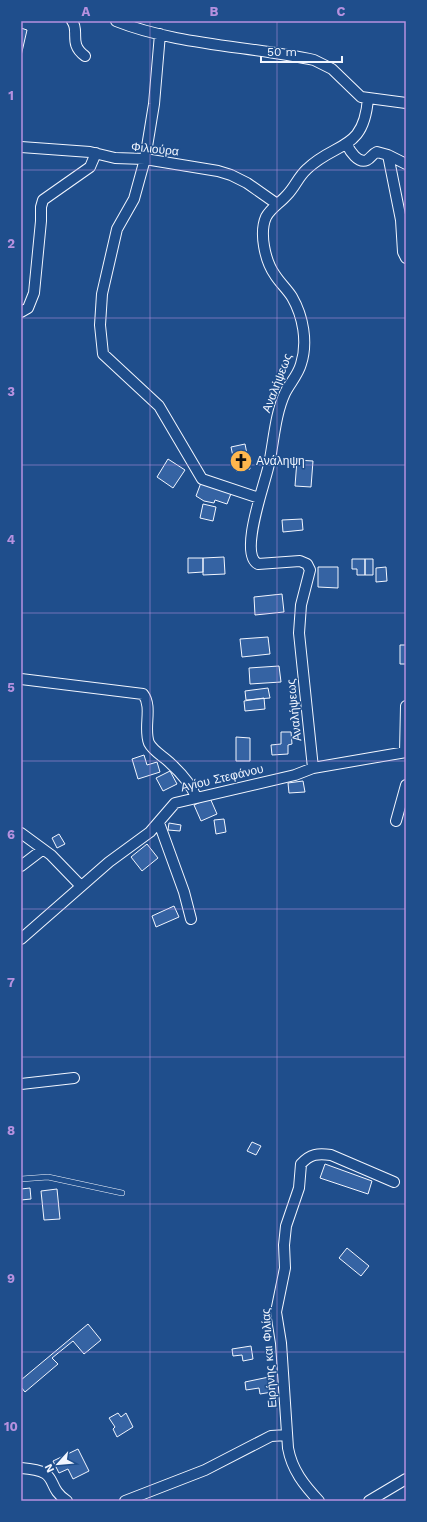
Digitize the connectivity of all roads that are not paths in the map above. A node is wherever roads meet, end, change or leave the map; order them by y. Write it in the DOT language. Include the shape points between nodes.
graph roads {
  1 [pos="72,21"];
  2 [pos="116,21"];
  3 [pos="160,34"];
  4 [pos="86,56"];
  5 [pos="368,98"];
  6 [pos="406,103"];
  7 [pos="347,145"];
  8 [pos="21,147"];
  9 [pos="96,152"];
  10 [pos="388,155"];
  11 [pos="145,159"];
  12 [pos="406,164"];
  13 [pos="277,204"];
  14 [pos="406,258"];
  15 [pos="21,312"];
  16 [pos="259,498"];
  17 [pos="21,679"];
  18 [pos="406,706"];
  19 [pos="406,752"];
  20 [pos="313,768"];
  21 [pos="406,784"];
  22 [pos="196,797"];
  23 [pos="396,821"];
  24 [pos="159,823"];
  25 [pos="21,833"];
  26 [pos="42,850"];
  27 [pos="21,866"];
  28 [pos="81,886"];
  29 [pos="191,918"];
  30 [pos="21,939"];
  31 [pos="74,1078"];
  32 [pos="21,1084"];
  33 [pos="21,1179"];
  34 [pos="394,1182"];
  35 [pos="122,1193"];
  36 [pos="287,1435"];
  37 [pos="21,1468"];
  38 [pos="406,1480"];
  39 [pos="66,1501"];
  40 [pos="125,1501"];
  41 [pos="319,1501"];
  42 [pos="368,1501"];
  1 -- 4 [label="street" via="74,39 79,52"];
  2 -- 3 [label="street"];
  3 -- 5 [label="street" via="314,60 332,69 354,92"];
  3 -- 11 [label="street" via="154,104"];
  5 -- 6 [label="street"];
  5 -- 7 [label="street, Αναλήψεως" via="361,125 355,138"];
  7 -- 10 [label="street" via="354,155 364,161 377,152"];
  7 -- 13 [label="street, Αναλήψεως" via="306,169 294,188"];
  8 -- 9 [label="street, Φιλιούρα"];
  9 -- 11 [label="street, Φιλιούρα" via="115,158"];
  9 -- 15 [label="street" via="90,167 43,200 34,293 28,308"];
  10 -- 12 [label="street"];
  10 -- 14 [label="street"];
  11 -- 13 [label="street, Φιλιούρα" via="231,175"];
  11 -- 16 [label="street" via="134,199 117,229 106,272 100,307 103,354 159,406 202,479"];
  13 -- 16 [label="street, Αναλήψεως" via="266,218 265,247 274,274 292,297 300,313 303,324 303,350 300,368 285,393 278,413 269,464"];
  16 -- 20 [label="street, Αναλήψεως" via="252,533 251,555 254,562 262,565 300,560 307,564 310,570 300,605 299,633"];
  17 -- 22 [label="street" via="143,694 146,701 150,744 172,765"];
  18 -- 19 [label="street"];
  19 -- 20 [label="street, Αγίου Στεφάνου"];
  20 -- 22 [label="street, Αγίου Στεφάνου" via="295,775"];
  21 -- 23 [label="street"];
  22 -- 24 [label="street, Αγίου Στεφάνου" via="175,803"];
  24 -- 28 [label="street, Αγίου Στεφάνου"];
  24 -- 29 [label="street"];
  25 -- 26 [label="street"];
  26 -- 27 [label="street"];
  26 -- 28 [label="street" via="51,855"];
  28 -- 30 [label="street, Αγίου Στεφάνου"];
  31 -- 32 [label="street"];
  33 -- 35 [label="lane" via="48,1177"];
  34 -- 36 [label="street, Ειρήνης και Φιλίας" via="321,1153 313,1154 301,1164 299,1188 286,1226 285,1271 276,1312 281,1344"];
  36 -- 40 [label="street" via="269,1436 205,1470"];
  36 -- 41 [label="street, Ειρήνης και Φιλίας" via="289,1453 296,1472"];
  37 -- 39 [label="street" via="44,1472"];
  38 -- 42 [label="street"];
}
